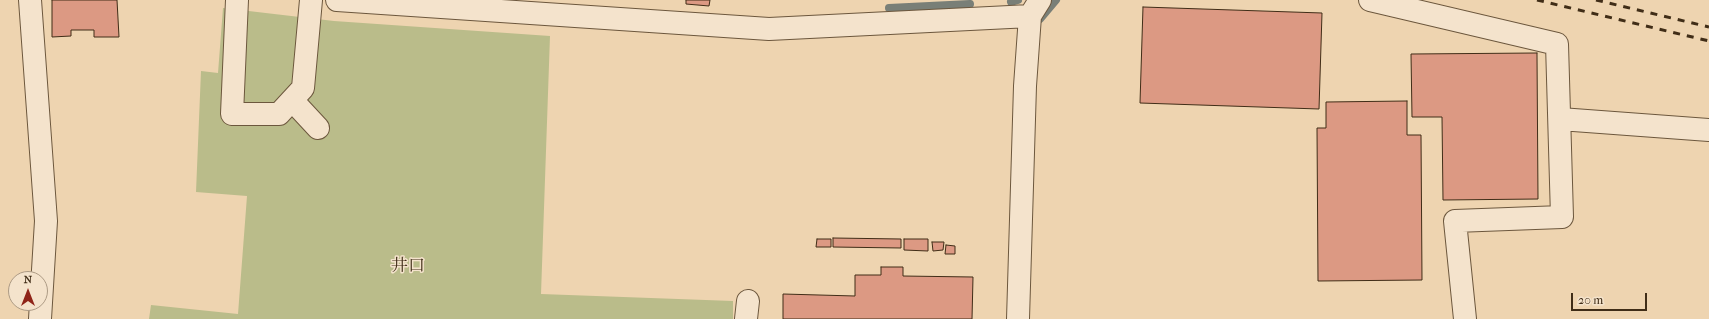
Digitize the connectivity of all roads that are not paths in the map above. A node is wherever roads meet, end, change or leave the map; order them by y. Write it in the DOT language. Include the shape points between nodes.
graph roads {
  1 [pos="30,0"];
  2 [pos="237,0"];
  3 [pos="310,0"];
  4 [pos="336,0"];
  5 [pos="1370,0"];
  6 [pos="1035,8"];
  7 [pos="292,100"];
  8 [pos="1560,119"];
  9 [pos="318,128"];
  10 [pos="1709,130"];
  11 [pos="40,319"];
  12 [pos="1018,319"];
  13 [pos="1465,319"];
  1 -- 11 [label="street" via="46,221"];
  2 -- 7 [label="street" via="232,114 279,114"];
  3 -- 7 [label="street" via="303,88"];
  4 -- 6 [label="street" via="769,29"];
  5 -- 8 [label="street" via="1557,44"];
  6 -- 12 [label="street" via="1025,86"];
  7 -- 9 [label="street"];
  8 -- 10 [label="street"];
  8 -- 13 [label="street" via="1562,217 1455,221"];
}
